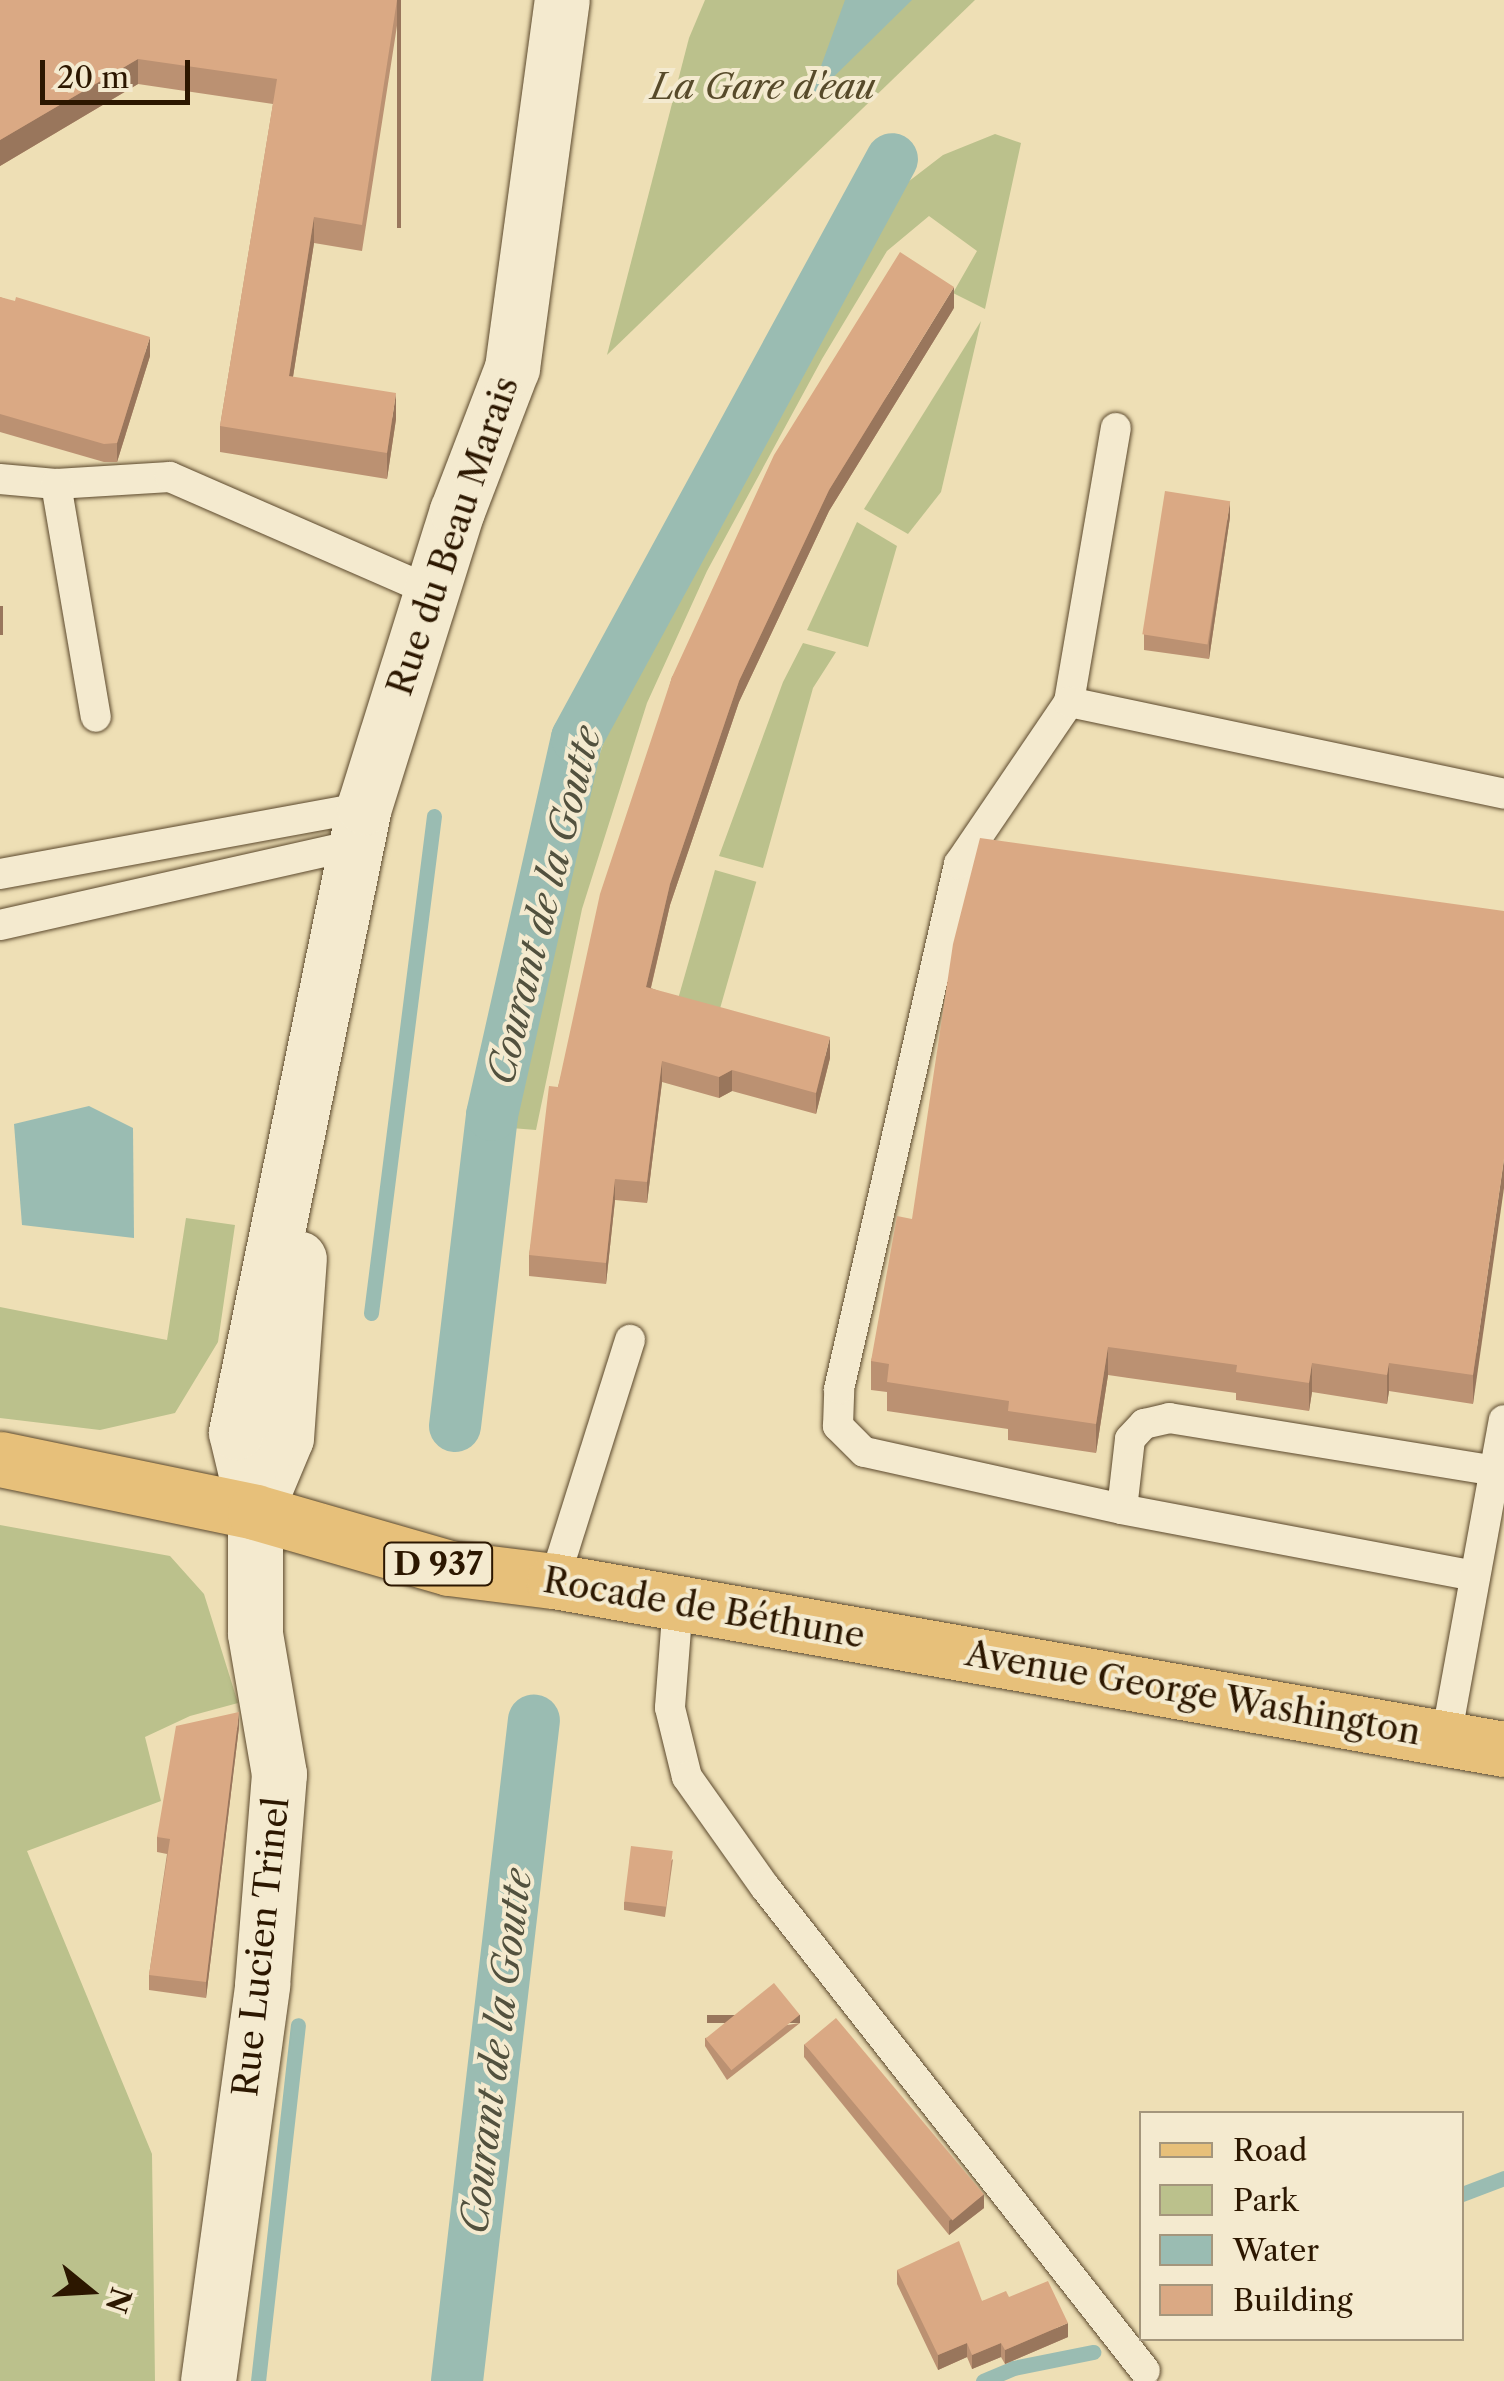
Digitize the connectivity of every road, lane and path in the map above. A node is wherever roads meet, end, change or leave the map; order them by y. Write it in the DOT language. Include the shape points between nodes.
graph roads {
  1 [pos="562,0"];
  2 [pos="1116,428"];
  3 [pos="0,479"];
  4 [pos="56,484"];
  5 [pos="431,591"];
  6 [pos="1069,702"];
  7 [pos="96,717"];
  8 [pos="1504,794"];
  9 [pos="360,826"];
  10 [pos="0,874"];
  11 [pos="0,925"];
  12 [pos="630,1340"];
  13 [pos="1504,1420"];
  14 [pos="0,1459"];
  15 [pos="1495,1471"];
  16 [pos="1122,1508"];
  17 [pos="255,1512"];
  18 [pos="1476,1576"];
  19 [pos="554,1581"];
  20 [pos="678,1603"];
  21 [pos="882,1639"];
  22 [pos="1446,1738"];
  23 [pos="1504,1749"];
  24 [pos="1144,2371"];
  25 [pos="208,2381"];
  1 -- 5 [label="street, Rue du Beau Marais" via="512,368"];
  2 -- 6 [label="lane"];
  3 -- 4 [label="lane"];
  4 -- 5 [label="lane" via="170,477"];
  4 -- 7 [label="lane"];
  5 -- 9 [label="street, Rue du Beau Marais"];
  6 -- 8 [label="lane"];
  6 -- 16 [label="lane" via="958,864 839,1389 838,1426 864,1452"];
  9 -- 10 [label="lane"];
  9 -- 11 [label="lane"];
  9 -- 17 [label="street, Rue du Beau Marais" via="236,1432"];
  12 -- 19 [label="lane"];
  13 -- 15 [label="lane"];
  14 -- 17 [label="main road, Rocade de Béthune / D 937"];
  15 -- 16 [label="lane" via="1168,1418 1144,1424 1130,1439"];
  15 -- 18 [label="lane"];
  16 -- 18 [label="lane"];
  17 -- 19 [label="main road, Rocade de Béthune / D 937" via="449,1568"];
  17 -- 25 [label="street, Rue Lucien Trinel" via="255,1633 278,1774 262,1985"];
  18 -- 22 [label="lane"];
  19 -- 20 [label="main road, Rocade de Béthune / D 937"];
  20 -- 21 [label="main road, Rocade de Béthune / D 937"];
  20 -- 24 [label="lane" via="670,1708 686,1777"];
  21 -- 22 [label="main road, Avenue George Washington / D 937"];
  22 -- 23 [label="main road, Avenue George Washington / D 937"];
}
